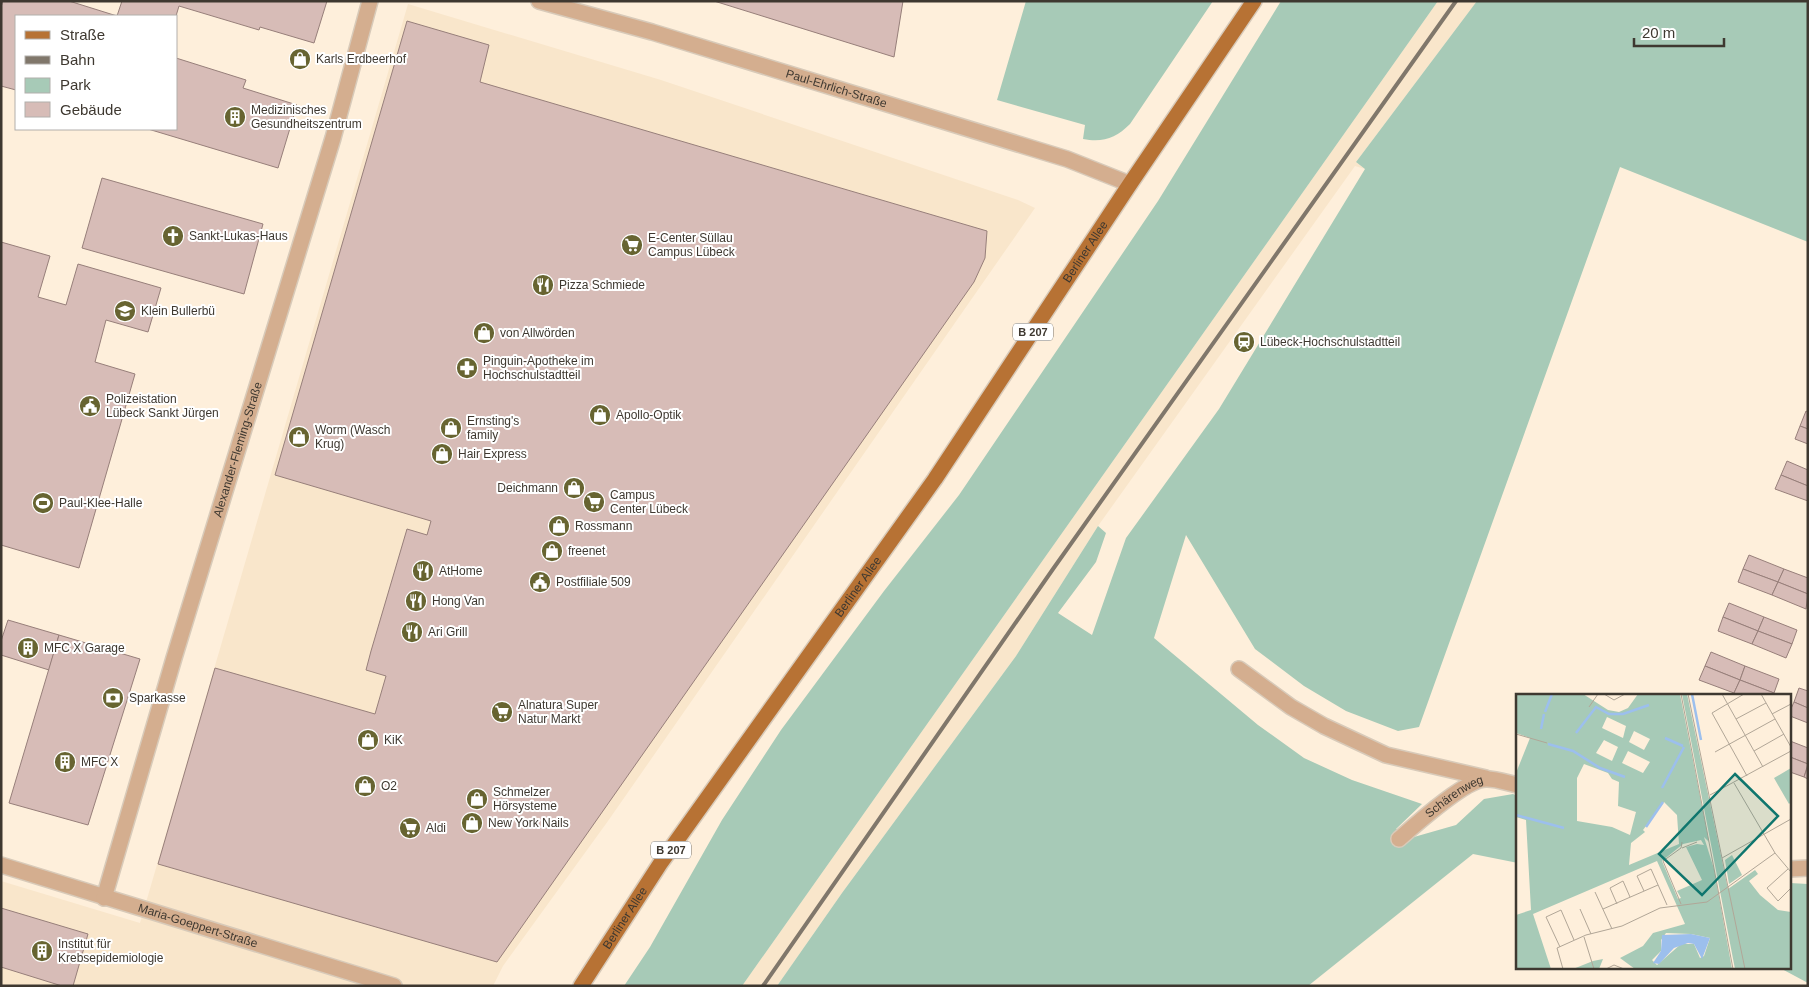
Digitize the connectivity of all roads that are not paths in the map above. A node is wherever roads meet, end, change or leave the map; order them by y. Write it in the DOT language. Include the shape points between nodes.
graph roads {
  1 [pos="370,1"];
  2 [pos="539,1"];
  3 [pos="1254,1"];
  4 [pos="1130,184"];
  5 [pos="1239,669"];
  6 [pos="1486,778"];
  7 [pos="1516,785"];
  8 [pos="1399,839"];
  9 [pos="1,865"];
  10 [pos="1808,868"];
  11 [pos="1792,869"];
  12 [pos="104,898"];
  13 [pos="394,986"];
  14 [pos="581,986"];
  1 -- 12 [label="street, Alexander-Fleming-Straße" via="336,128"];
  2 -- 4 [label="street, Paul-Ehrlich-Straße" via="645,30 1067,159"];
  3 -- 4 [label="main road, B 207"];
  4 -- 14 [label="main road, Berliner Allee / B 207" via="935,479 666,857"];
  5 -- 6 [label="street" via="1291,708 1386,755"];
  6 -- 7 [label="street, Schärenweg"];
  6 -- 8 [label="street, Schärenweg" via="1462,789"];
  9 -- 12 [label="street, Maria-Goeppert-Straße"];
  10 -- 11 [label="street"];
  12 -- 13 [label="street, Maria-Goeppert-Straße"];
}
